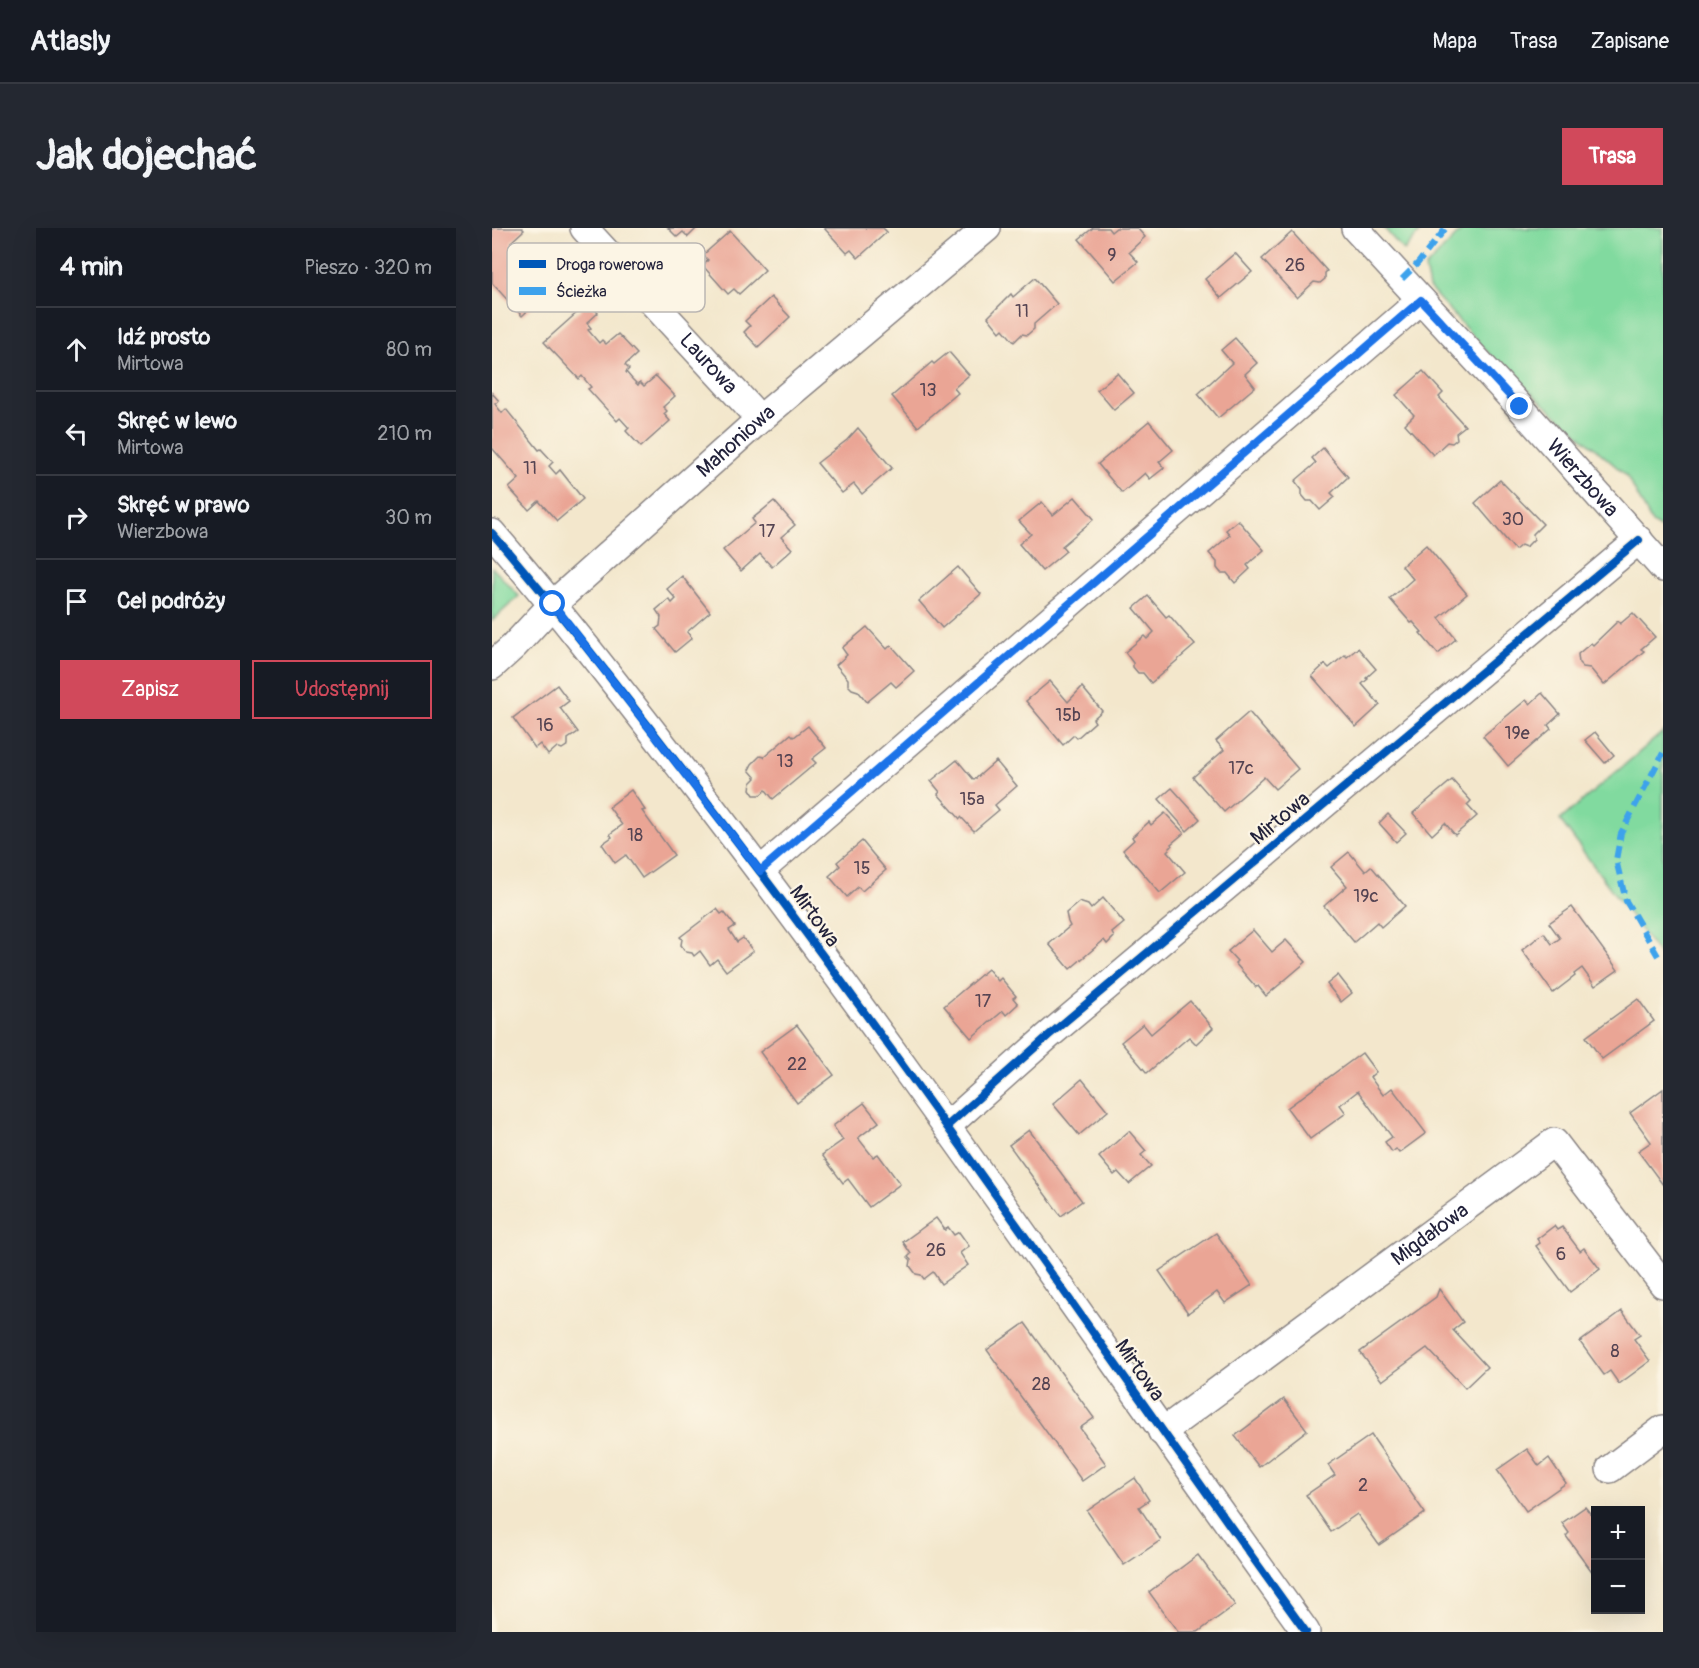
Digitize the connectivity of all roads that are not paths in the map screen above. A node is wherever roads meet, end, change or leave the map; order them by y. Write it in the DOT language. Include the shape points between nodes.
graph roads {
  1 [pos="584,228"];
  2 [pos="1355,228"];
  3 [pos="979,231"];
  4 [pos="598,243"];
  5 [pos="1421,300"];
  6 [pos="661,312"];
  7 [pos="760,419"];
  8 [pos="492,534"];
  9 [pos="1639,540"];
  10 [pos="1663,568"];
  11 [pos="553,604"];
  12 [pos="492,666"];
  13 [pos="760,871"];
  14 [pos="947,1126"];
  15 [pos="1663,1284"];
  16 [pos="1663,1429"];
  17 [pos="1162,1432"];
  18 [pos="1611,1469"];
  19 [pos="1306,1632"];
  1 -- 4 [label="street, Laurowa"];
  2 -- 5 [label="street, Wierzbowa"];
  3 -- 7 [label="street, Mahoniowa"];
  5 -- 9 [label="street, Wierzbowa"];
  5 -- 13 [label="street"];
  6 -- 7 [label="street, Laurowa"];
  7 -- 11 [label="street, Mahoniowa"];
  8 -- 11 [label="street, Mirtowa"];
  9 -- 10 [label="street, Wierzbowa"];
  9 -- 14 [label="street, Mirtowa" via="1048,1036"];
  11 -- 12 [label="street, Mahoniowa"];
  11 -- 13 [label="street, Mirtowa"];
  13 -- 14 [label="street, Mirtowa"];
  14 -- 17 [label="street, Mirtowa"];
  15 -- 17 [label="street, Migdałowa" via="1554,1142"];
  16 -- 18 [label="street"];
  17 -- 19 [label="street, Mirtowa"];
}
